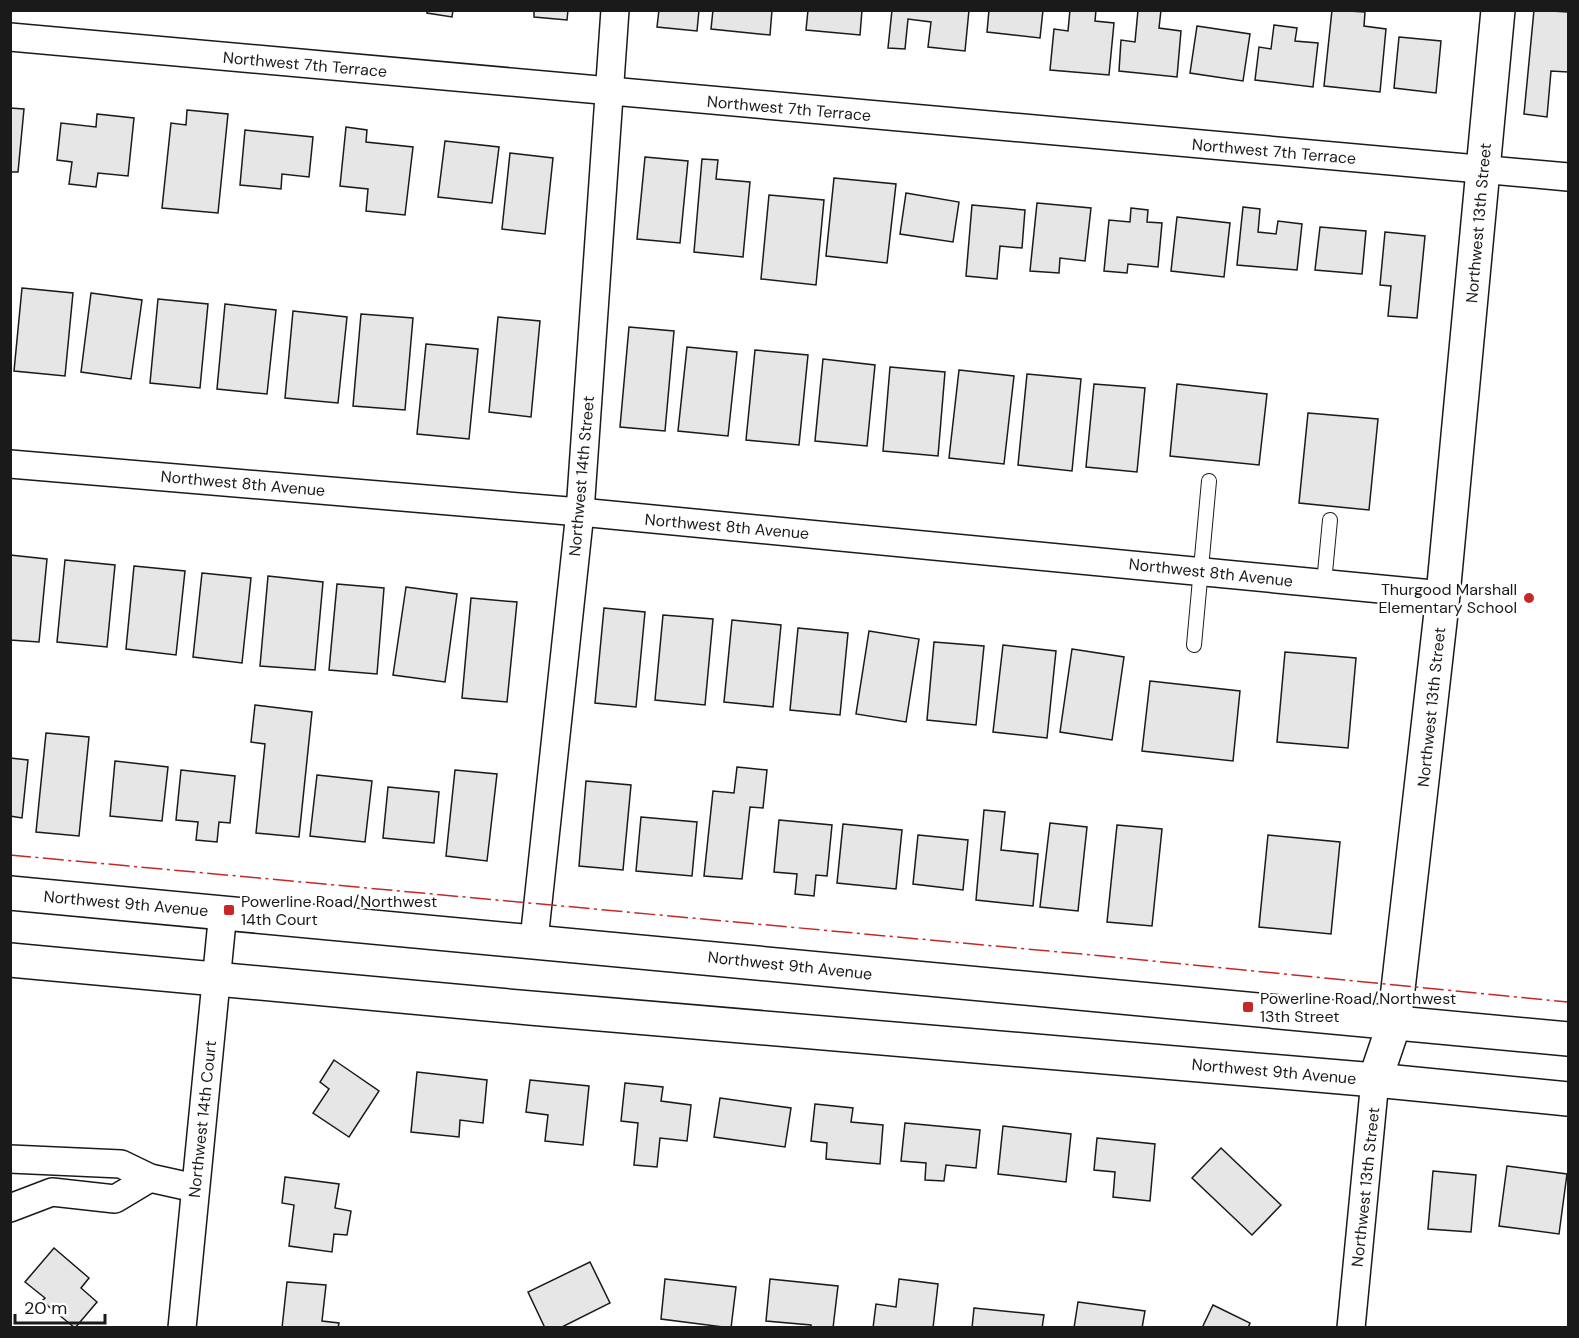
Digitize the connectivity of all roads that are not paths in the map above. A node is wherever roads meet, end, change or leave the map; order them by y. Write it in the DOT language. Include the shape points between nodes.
graph roads {
  1 [pos="615,10"];
  2 [pos="1498,10"];
  3 [pos="10,37"];
  4 [pos="608,92"];
  5 [pos="1484,169"];
  6 [pos="1569,177"];
  7 [pos="10,464"];
  8 [pos="1209,481"];
  9 [pos="580,512"];
  10 [pos="1330,520"];
  11 [pos="1200,571"];
  12 [pos="1324,583"];
  13 [pos="1443,595"];
  14 [pos="1194,645"];
  15 [pos="10,893"];
  16 [pos="223,912"];
  17 [pos="534,940"];
  18 [pos="10,960"];
  19 [pos="216,979"];
  20 [pos="1394,1024"];
  21 [pos="1569,1039"];
  22 [pos="1375,1080"];
  23 [pos="1569,1099"];
  24 [pos="14,1154"];
  25 [pos="150,1178"];
  26 [pos="195,1188"];
  27 [pos="10,1208"];
  28 [pos="182,1328"];
  29 [pos="1351,1328"];
  1 -- 4 [label="street, Northwest 14th Street"];
  2 -- 5 [label="main road, Northwest 13th Street"];
  3 -- 4 [label="street, Northwest 7th Terrace"];
  4 -- 5 [label="street, Northwest 7th Terrace"];
  4 -- 9 [label="street, Northwest 14th Street"];
  5 -- 6 [label="street, Northwest 7th Terrace"];
  5 -- 13 [label="main road, Northwest 13th Street"];
  7 -- 9 [label="street, Northwest 8th Avenue"];
  8 -- 11 [label="lane"];
  9 -- 11 [label="street, Northwest 8th Avenue"];
  9 -- 17 [label="street, Northwest 14th Street"];
  10 -- 12 [label="lane"];
  11 -- 12 [label="street, Northwest 8th Avenue"];
  11 -- 14 [label="lane"];
  12 -- 13 [label="street, Northwest 8th Avenue"];
  13 -- 20 [label="main road, Northwest 13th Street"];
  15 -- 16 [label="main road, Northwest 9th Avenue"];
  16 -- 17 [label="main road, Northwest 9th Avenue"];
  16 -- 19 [label="street, Northwest 14th Court"];
  17 -- 20 [label="main road, Northwest 9th Avenue"];
  18 -- 19 [label="main road, Northwest 9th Avenue"];
  19 -- 22 [label="main road, Northwest 9th Avenue"];
  19 -- 26 [label="street, Northwest 14th Court"];
  20 -- 21 [label="main road, Northwest 9th Avenue"];
  20 -- 22 [label="main road, Northwest 13th Street"];
  22 -- 23 [label="main road, Northwest 9th Avenue"];
  22 -- 29 [label="street, Northwest 13th Street"];
  24 -- 25 [label="street" via="121,1164"];
  25 -- 26 [label="street"];
  25 -- 27 [label="street" via="116,1199 52,1192"];
  26 -- 28 [label="street, Northwest 14th Court"];
}
